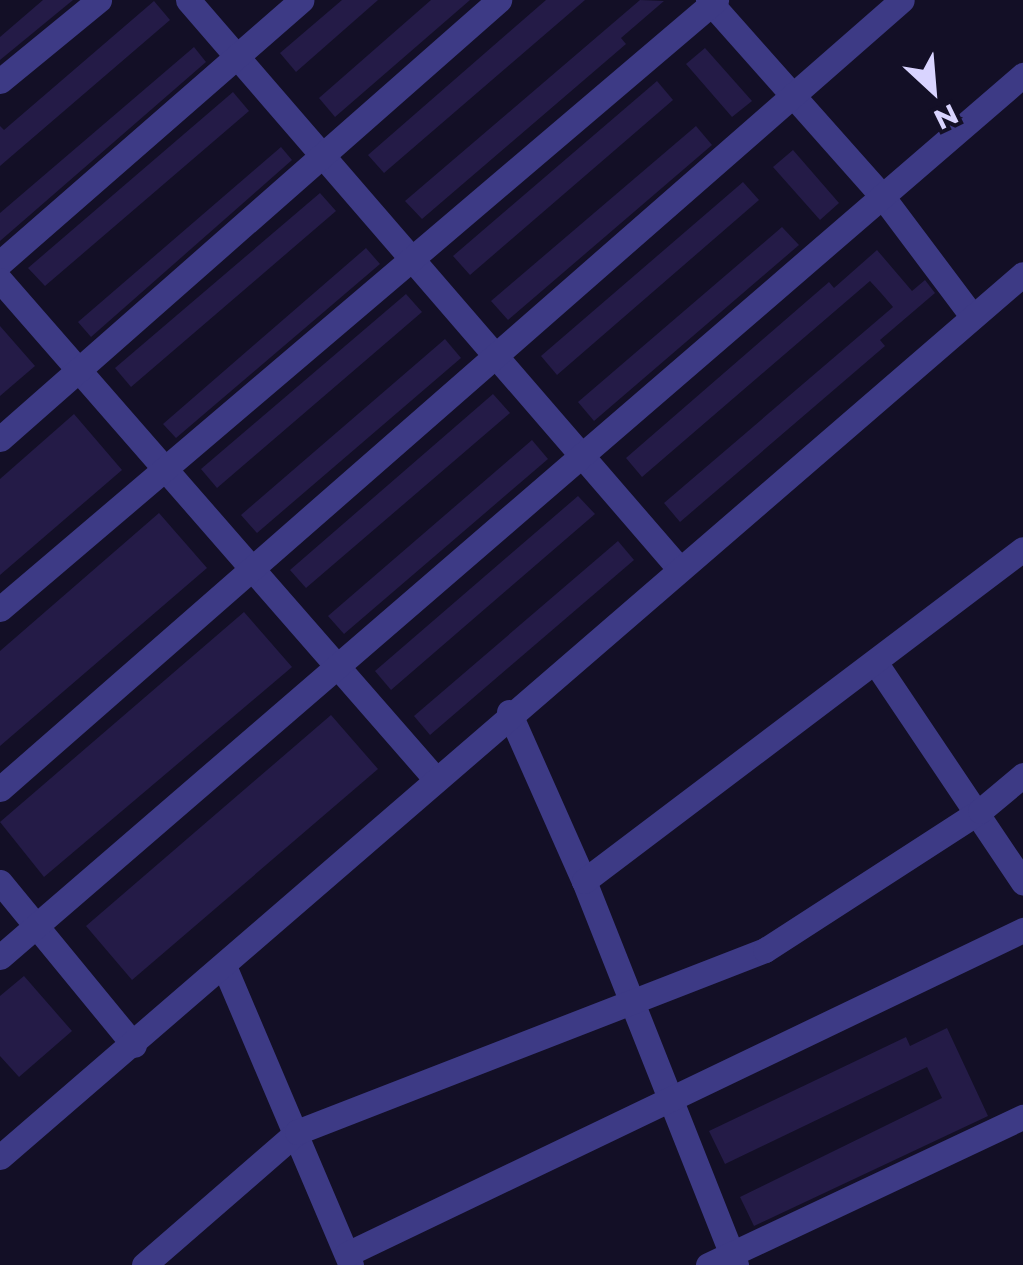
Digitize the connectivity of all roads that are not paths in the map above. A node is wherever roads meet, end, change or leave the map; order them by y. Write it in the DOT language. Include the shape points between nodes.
graph roads {
  1 [pos="99,0"];
  2 [pos="188,0"];
  3 [pos="302,0"];
  4 [pos="499,0"];
  5 [pos="902,0"];
  6 [pos="712,1"];
  7 [pos="238,57"];
  8 [pos="1023,75"];
  9 [pos="0,81"];
  10 [pos="793,96"];
  11 [pos="323,156"];
  12 [pos="882,196"];
  13 [pos="412,260"];
  14 [pos="0,263"];
  15 [pos="1023,274"];
  16 [pos="0,280"];
  17 [pos="974,317"];
  18 [pos="495,356"];
  19 [pos="79,371"];
  20 [pos="0,439"];
  21 [pos="582,456"];
  22 [pos="164,468"];
  23 [pos="1023,549"];
  24 [pos="677,566"];
  25 [pos="254,570"];
  26 [pos="0,609"];
  27 [pos="877,664"];
  28 [pos="338,665"];
  29 [pos="510,712"];
  30 [pos="1023,774"];
  31 [pos="434,776"];
  32 [pos="0,789"];
  33 [pos="980,811"];
  34 [pos="584,881"];
  35 [pos="0,882"];
  36 [pos="1023,882"];
  37 [pos="37,925"];
  38 [pos="1023,930"];
  39 [pos="0,957"];
  40 [pos="224,966"];
  41 [pos="627,1000"];
  42 [pos="134,1045"];
  43 [pos="669,1104"];
  44 [pos="1023,1117"];
  45 [pos="297,1132"];
  46 [pos="0,1157"];
  47 [pos="349,1259"];
  48 [pos="725,1261"];
  49 [pos="144,1265"];
  1 -- 9 [label="street"];
  2 -- 7 [label="street"];
  3 -- 7 [label="street"];
  4 -- 11 [label="street"];
  5 -- 10 [label="street"];
  6 -- 10 [label="street"];
  6 -- 13 [label="street"];
  7 -- 11 [label="street"];
  7 -- 14 [label="street"];
  8 -- 12 [label="street"];
  10 -- 12 [label="street"];
  10 -- 18 [label="street"];
  11 -- 13 [label="street"];
  11 -- 19 [label="street"];
  12 -- 17 [label="street"];
  12 -- 21 [label="street"];
  13 -- 18 [label="street"];
  13 -- 22 [label="street"];
  15 -- 17 [label="street"];
  16 -- 19 [label="street"];
  17 -- 24 [label="street"];
  18 -- 21 [label="street"];
  18 -- 25 [label="street"];
  19 -- 20 [label="street"];
  19 -- 22 [label="street"];
  21 -- 24 [label="street"];
  21 -- 28 [label="street"];
  22 -- 25 [label="street"];
  22 -- 26 [label="street"];
  23 -- 27 [label="street"];
  24 -- 29 [label="street"];
  25 -- 28 [label="street"];
  25 -- 32 [label="street"];
  27 -- 33 [label="street"];
  27 -- 34 [label="street"];
  28 -- 31 [label="street"];
  28 -- 37 [label="street"];
  29 -- 31 [label="street"];
  29 -- 34 [label="street"];
  30 -- 33 [label="street"];
  31 -- 40 [label="street"];
  33 -- 36 [label="street"];
  33 -- 41 [label="street" via="765,950"];
  34 -- 41 [label="street"];
  35 -- 37 [label="street"];
  37 -- 39 [label="street"];
  37 -- 42 [label="street"];
  38 -- 43 [label="street"];
  40 -- 42 [label="street"];
  40 -- 45 [label="street"];
  41 -- 43 [label="street"];
  41 -- 45 [label="street"];
  42 -- 46 [label="street"];
  43 -- 47 [label="street"];
  43 -- 48 [label="street"];
  44 -- 48 [label="street"];
  45 -- 47 [label="street"];
  45 -- 49 [label="street"];
}
